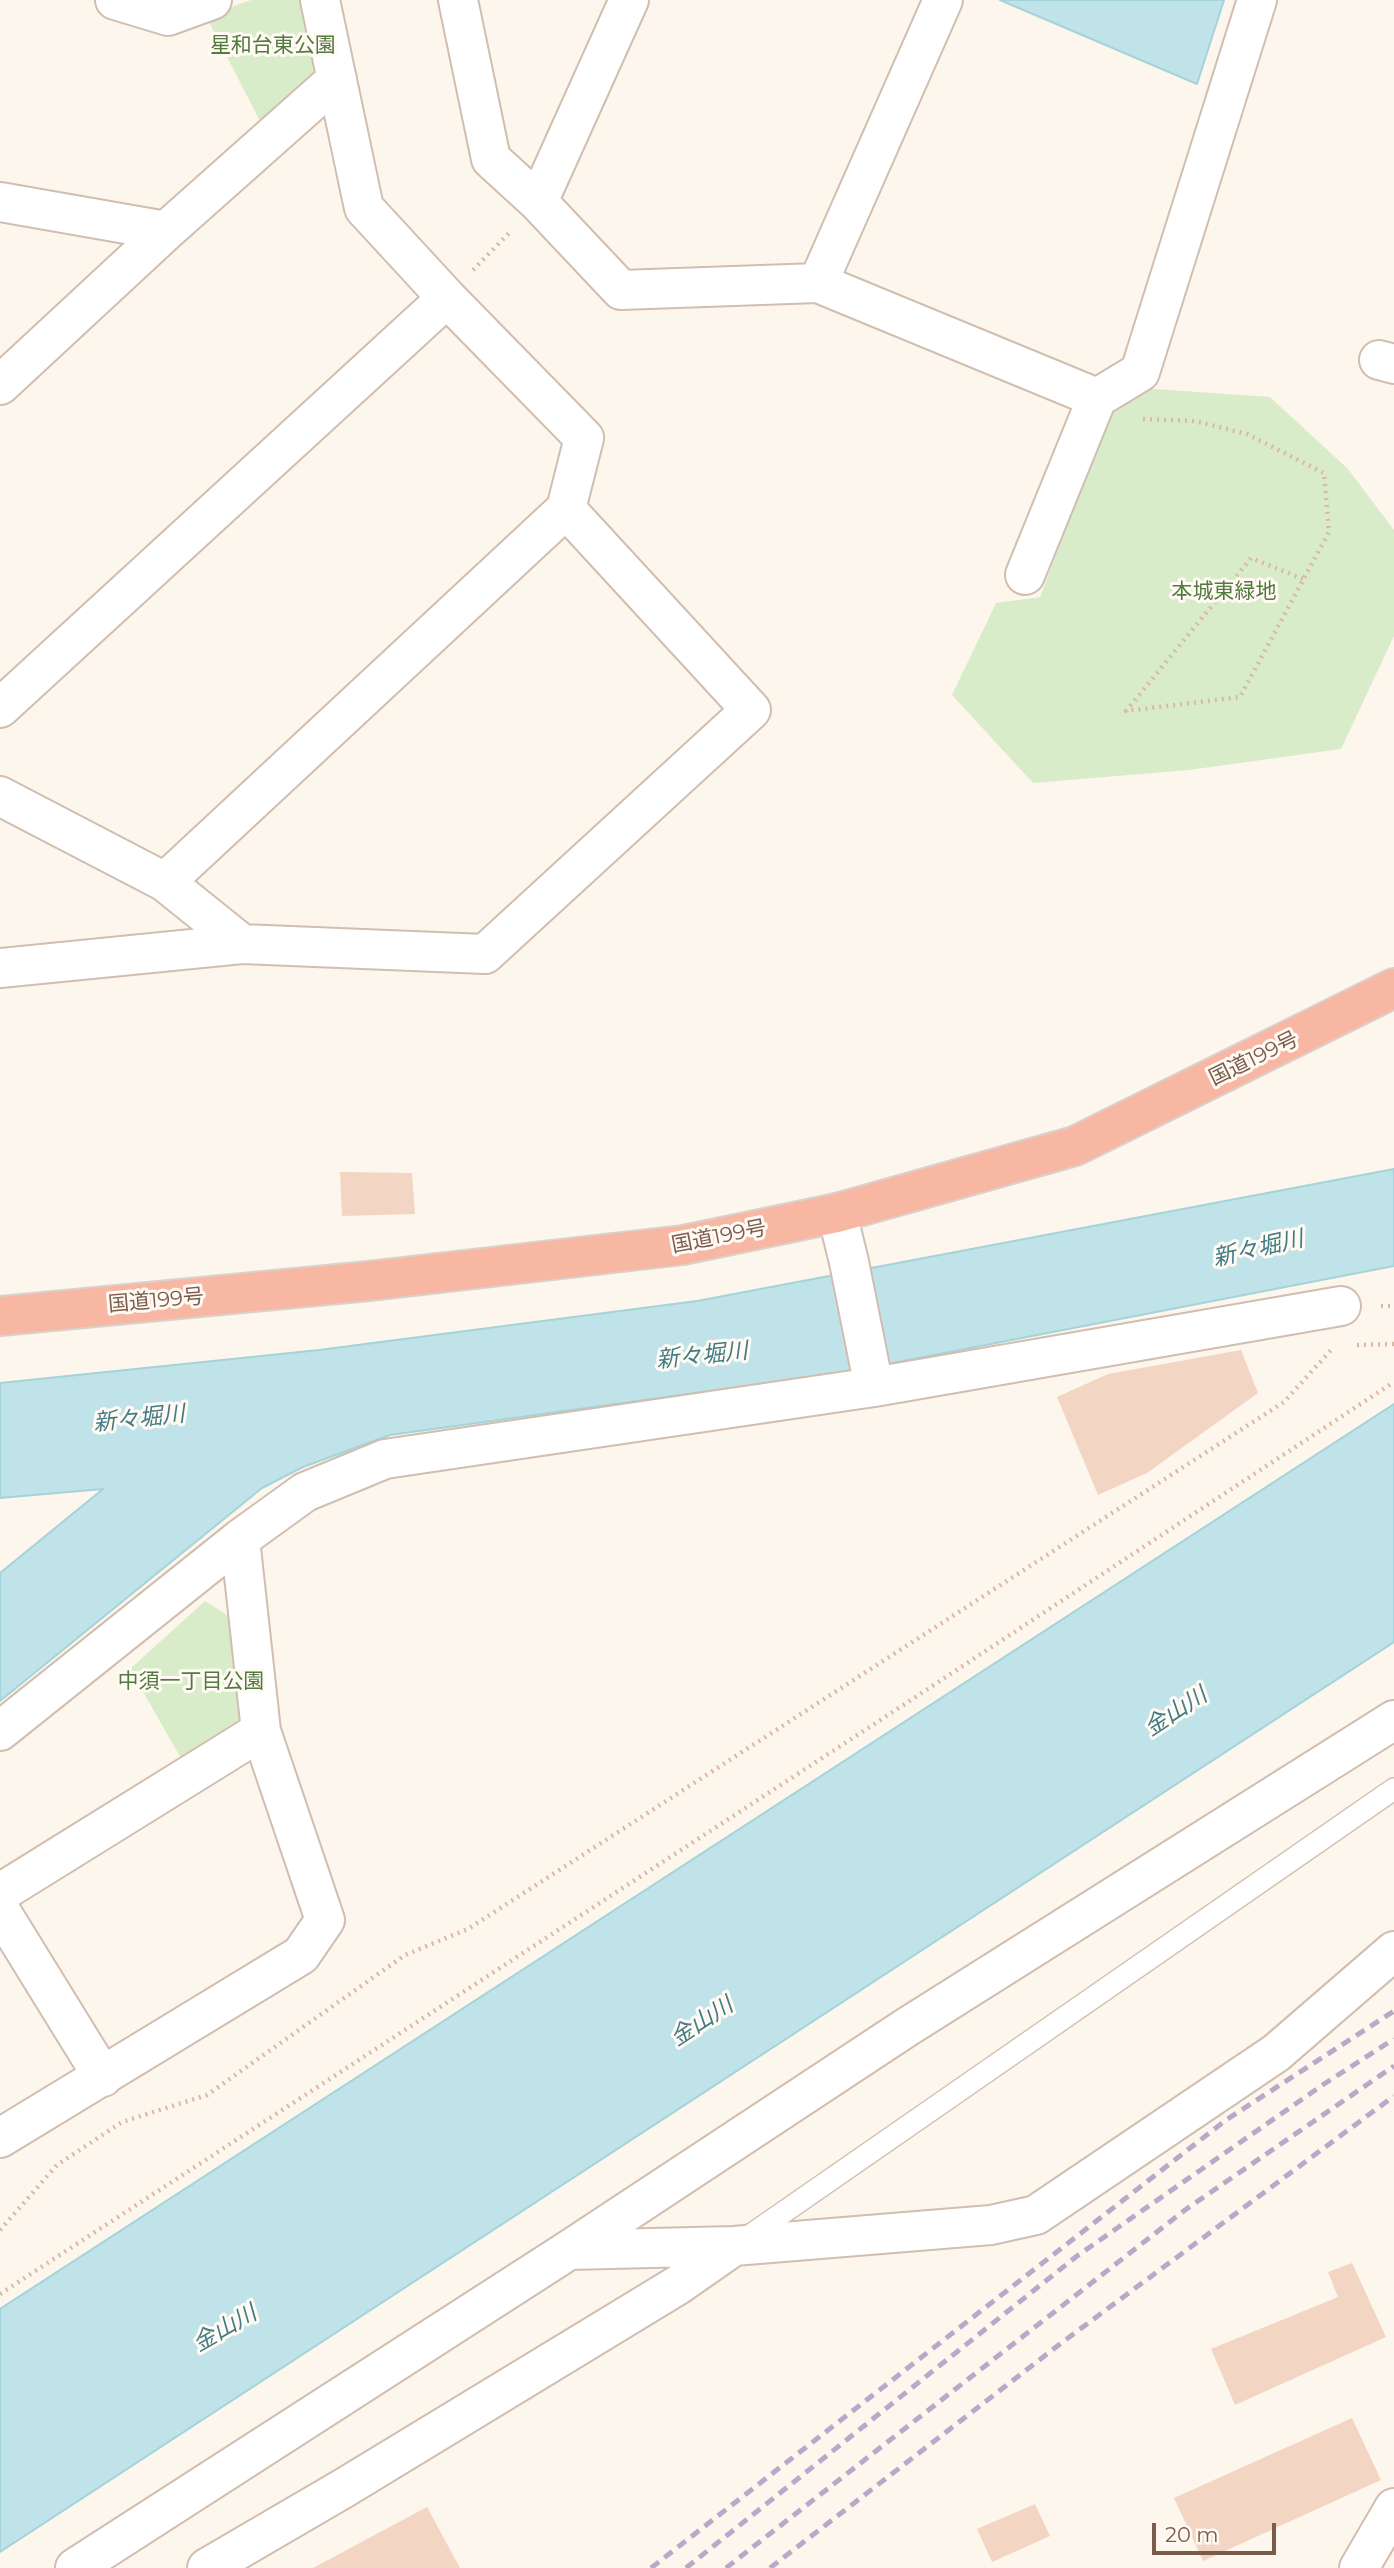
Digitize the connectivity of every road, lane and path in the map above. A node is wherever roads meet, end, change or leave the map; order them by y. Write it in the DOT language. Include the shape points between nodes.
graph roads {
  1 [pos="115,0"];
  2 [pos="212,0"];
  3 [pos="320,0"];
  4 [pos="458,0"];
  5 [pos="629,0"];
  6 [pos="943,0"];
  7 [pos="1257,0"];
  8 [pos="337,79"];
  9 [pos="0,202"];
  10 [pos="538,202"];
  11 [pos="166,231"];
  12 [pos="818,283"];
  13 [pos="447,298"];
  14 [pos="0,385"];
  15 [pos="1107,392"];
  16 [pos="566,509"];
  17 [pos="1025,575"];
  18 [pos="1303,579"];
  19 [pos="0,708"];
  20 [pos="0,796"];
  21 [pos="165,882"];
  22 [pos="242,944"];
  23 [pos="0,968"];
  24 [pos="1394,988"];
  25 [pos="837,1213"];
  26 [pos="1341,1306"];
  27 [pos="1394,1306"];
  28 [pos="0,1316"];
  29 [pos="1394,1344"];
  30 [pos="1335,1345"];
  31 [pos="1394,1382"];
  32 [pos="874,1387"];
  33 [pos="240,1539"];
  34 [pos="1394,1720"];
  35 [pos="0,1731"];
  36 [pos="261,1731"];
  37 [pos="1394,1789"];
  38 [pos="0,1893"];
  39 [pos="0,1910"];
  40 [pos="1394,1951"];
  41 [pos="103,2077"];
  42 [pos="0,2138"];
  43 [pos="0,2230"];
  44 [pos="734,2246"];
  45 [pos="569,2250"];
  46 [pos="0,2285"];
  47 [pos="2,2293"];
  48 [pos="1394,2508"];
  49 [pos="75,2568"];
  50 [pos="207,2568"];
  51 [pos="1359,2568"];
  1 -- 2 [label="street" via="168,16"];
  3 -- 8 [label="street"];
  4 -- 10 [label="street" via="491,159"];
  5 -- 10 [label="street"];
  6 -- 12 [label="street"];
  7 -- 15 [label="street" via="1140,372"];
  8 -- 11 [label="street"];
  8 -- 13 [label="street" via="364,208"];
  9 -- 11 [label="street"];
  10 -- 12 [label="street" via="621,290"];
  10 -- 13 [label="path"];
  11 -- 14 [label="street"];
  12 -- 15 [label="street"];
  13 -- 16 [label="street" via="584,438"];
  13 -- 19 [label="street"];
  15 -- 17 [label="street"];
  15 -- 18 [label="path" via="1128,418 1195,421 1247,434 1324,473 1329,532"];
  16 -- 21 [label="street"];
  16 -- 22 [label="street" via="751,710 485,954"];
  18 -- 18 [label="path" via="1240,697 1126,711 1251,558"];
  20 -- 21 [label="street"];
  21 -- 22 [label="street"];
  22 -- 23 [label="street"];
  24 -- 25 [label="highway, 国道199号" via="1075,1146"];
  25 -- 28 [label="highway, 国道199号" via="683,1245"];
  25 -- 32 [label="street"];
  26 -- 27 [label="path"];
  26 -- 30 [label="path"];
  26 -- 32 [label="street"];
  29 -- 30 [label="path"];
  30 -- 43 [label="path" via="1284,1402 480,1922 405,1955 207,2095 122,2122 89,2143 57,2165"];
  31 -- 47 [label="path"];
  32 -- 33 [label="street" via="385,1458 305,1492"];
  33 -- 35 [label="street"];
  33 -- 36 [label="street"];
  34 -- 45 [label="street" via="907,2027"];
  36 -- 38 [label="street"];
  36 -- 41 [label="street" via="325,1920 301,1955"];
  37 -- 44 [label="lane"];
  39 -- 41 [label="street"];
  40 -- 44 [label="street" via="1276,2053 1036,2215 991,2225"];
  41 -- 42 [label="street"];
  44 -- 45 [label="street"];
  44 -- 50 [label="street" via="666,2292"];
  45 -- 49 [label="street"];
  46 -- 47 [label="path"];
  48 -- 51 [label="street"];
}
